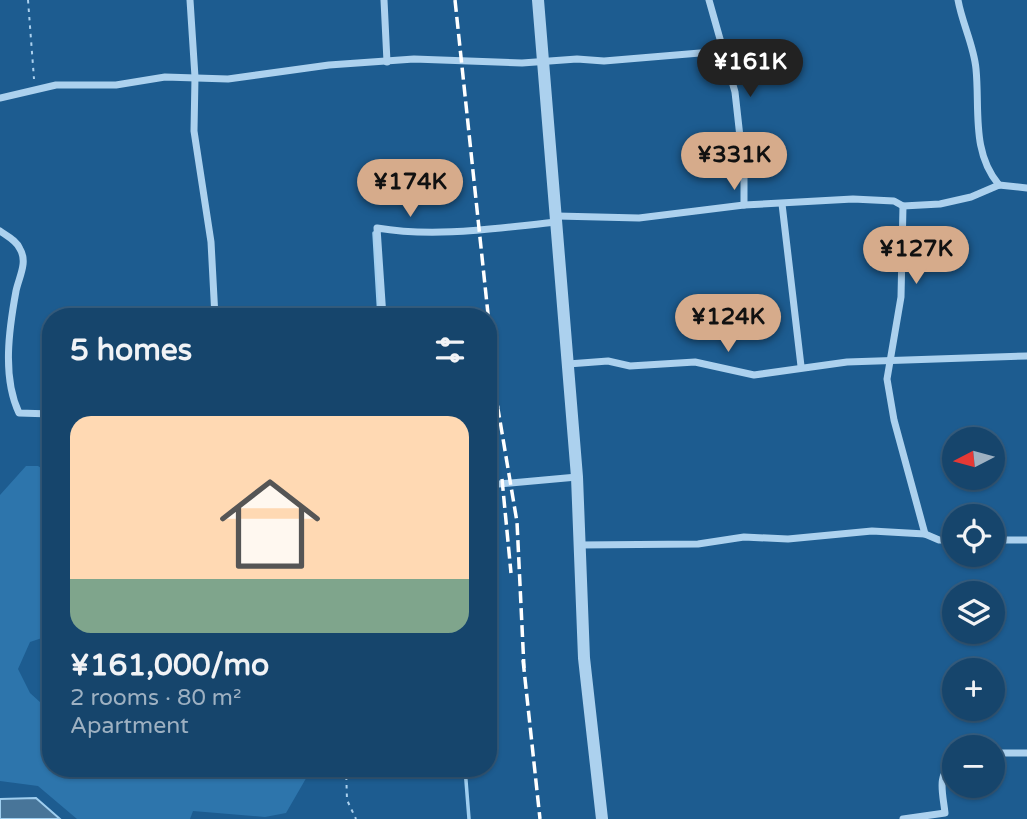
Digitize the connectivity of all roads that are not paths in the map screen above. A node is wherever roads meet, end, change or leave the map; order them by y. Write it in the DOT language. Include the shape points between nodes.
graph roads {
  1 [pos="190,0"];
  2 [pos="384,0"];
  3 [pos="538,0"];
  4 [pos="709,0"];
  5 [pos="958,0"];
  6 [pos="724,51"];
  7 [pos="543,61"];
  8 [pos="387,62"];
  9 [pos="195,77"];
  10 [pos="0,98"];
  11 [pos="999,185"];
  12 [pos="1027,188"];
  13 [pos="782,204"];
  14 [pos="744,205"];
  15 [pos="904,206"];
  16 [pos="557,219"];
  17 [pos="0,231"];
  18 [pos="215,308"];
  19 [pos="382,308"];
  20 [pos="1027,356"];
  21 [pos="888,361"];
  22 [pos="568,364"];
  23 [pos="800,366"];
  24 [pos="42,414"];
  25 [pos="577,477"];
  26 [pos="497,484"];
  27 [pos="925,534"];
  28 [pos="942,540"];
  29 [pos="1005,540"];
  30 [pos="1027,540"];
  31 [pos="579,545"];
  32 [pos="1005,753"];
  33 [pos="1027,753"];
  34 [pos="943,798"];
  35 [pos="602,819"];
  36 [pos="903,819"];
  1 -- 9 [label="street"];
  2 -- 8 [label="street"];
  3 -- 7 [label="street"];
  4 -- 6 [label="street"];
  5 -- 11 [label="street" via="976,67 980,149"];
  6 -- 7 [label="street"];
  6 -- 14 [label="street" via="735,92"];
  7 -- 8 [label="street"];
  7 -- 16 [label="street"];
  8 -- 9 [label="street" via="228,79"];
  9 -- 10 [label="street" via="56,85"];
  9 -- 18 [label="street" via="194,131 211,242"];
  11 -- 12 [label="street"];
  11 -- 15 [label="street" via="961,199"];
  13 -- 14 [label="street"];
  13 -- 15 [label="street" via="877,199"];
  13 -- 23 [label="street"];
  14 -- 16 [label="street" via="639,218"];
  15 -- 21 [label="street" via="901,297"];
  16 -- 19 [label="street" via="452,232 377,228"];
  16 -- 22 [label="street"];
  17 -- 24 [label="street" via="21,250 24,263 11,328 12,398 19,413"];
  20 -- 21 [label="street"];
  21 -- 23 [label="street"];
  21 -- 27 [label="street" via="889,397"];
  22 -- 23 [label="street" via="695,362 754,375"];
  22 -- 25 [label="street"];
  25 -- 26 [label="street"];
  25 -- 31 [label="street"];
  27 -- 28 [label="street"];
  27 -- 31 [label="street" via="872,531 788,539 744,537 698,544"];
  29 -- 30 [label="street"];
  31 -- 35 [label="street" via="589,720"];
  32 -- 33 [label="street"];
  34 -- 36 [label="street" via="945,813"];
}
